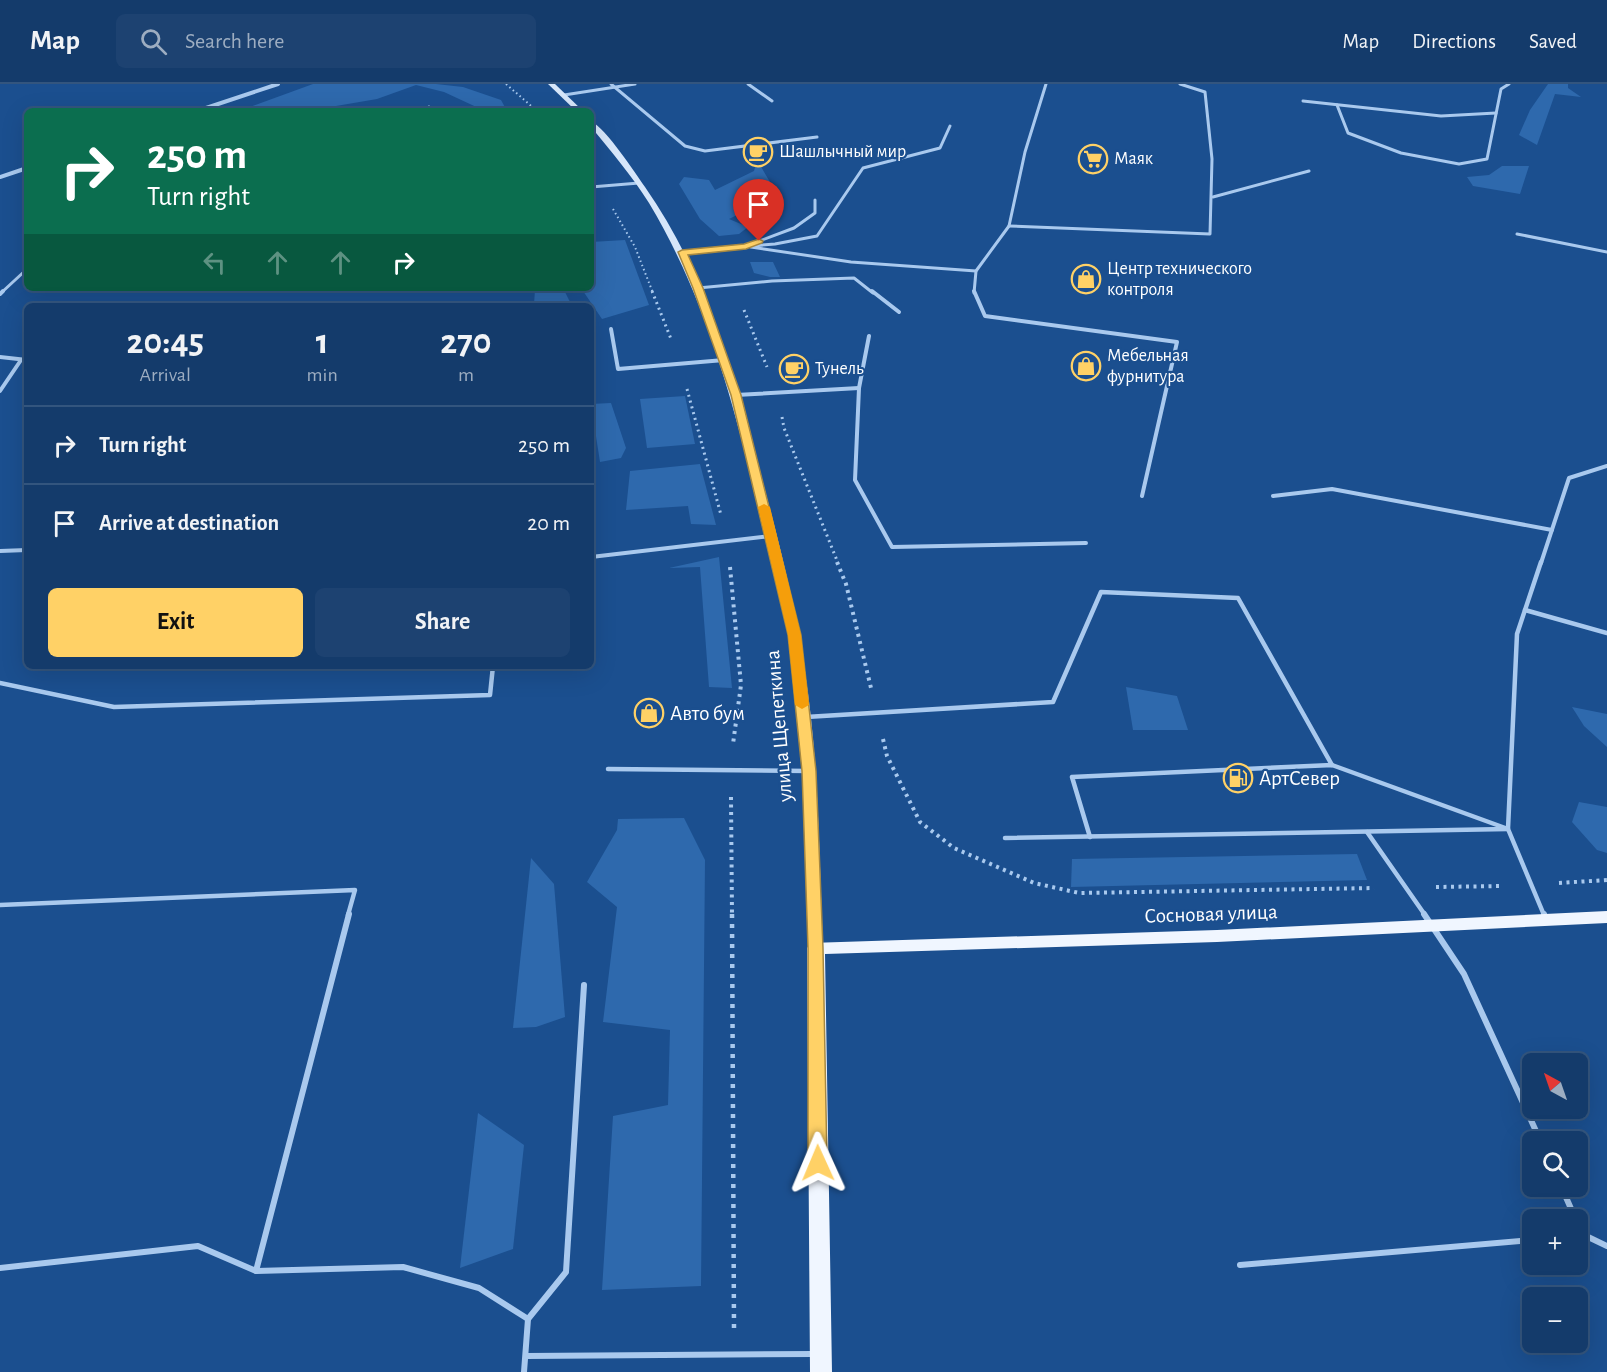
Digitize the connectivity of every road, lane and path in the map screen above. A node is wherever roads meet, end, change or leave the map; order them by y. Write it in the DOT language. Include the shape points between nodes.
graph roads {
  1 [pos="278,84"];
  2 [pos="506,84"];
  3 [pos="551,84"];
  4 [pos="611,84"];
  5 [pos="635,84"];
  6 [pos="748,84"];
  7 [pos="1046,84"];
  8 [pos="1180,84"];
  9 [pos="1509,84"];
  10 [pos="615,87"];
  11 [pos="564,95"];
  12 [pos="772,101"];
  13 [pos="1303,101"];
  14 [pos="1337,105"];
  15 [pos="206,108"];
  16 [pos="534,108"];
  17 [pos="577,108"];
  18 [pos="1496,113"];
  19 [pos="594,126"];
  20 [pos="950,126"];
  21 [pos="817,137"];
  22 [pos="24,169"];
  23 [pos="1309,171"];
  24 [pos="0,177"];
  25 [pos="639,183"];
  26 [pos="594,187"];
  27 [pos="1213,197"];
  28 [pos="815,200"];
  29 [pos="1009,226"];
  30 [pos="1517,234"];
  31 [pos="746,246"];
  32 [pos="682,252"];
  33 [pos="1607,252"];
  34 [pos="976,271"];
  35 [pos="24,272"];
  36 [pos="733,284"];
  37 [pos="698,288"];
  38 [pos="0,294"];
  39 [pos="899,312"];
  40 [pos="611,328"];
  41 [pos="869,336"];
  42 [pos="0,357"];
  43 [pos="21,360"];
  44 [pos="724,360"];
  45 [pos="859,388"];
  46 [pos="0,391"];
  47 [pos="778,392"];
  48 [pos="736,395"];
  49 [pos="1607,466"];
  50 [pos="1142,496"];
  51 [pos="1273,496"];
  52 [pos="1552,530"];
  53 [pos="771,536"];
  54 [pos="1086,543"];
  55 [pos="0,550"];
  56 [pos="24,550"];
  57 [pos="594,557"];
  58 [pos="1525,610"];
  59 [pos="1607,633"];
  60 [pos="493,669"];
  61 [pos="0,683"];
  62 [pos="878,714"];
  63 [pos="804,717"];
  64 [pos="1332,765"];
  65 [pos="608,770"];
  66 [pos="809,771"];
  67 [pos="1508,829"];
  68 [pos="1367,832"];
  69 [pos="1090,837"];
  70 [pos="1005,838"];
  71 [pos="1607,880"];
  72 [pos="1532,885"];
  73 [pos="1407,887"];
  74 [pos="0,905"];
  75 [pos="1607,917"];
  76 [pos="1546,919"];
  77 [pos="1433,927"];
  78 [pos="816,948"];
  79 [pos="584,985"];
  80 [pos="1536,1131"];
  81 [pos="1588,1239"];
  82 [pos="1522,1241"];
  83 [pos="1607,1246"];
  84 [pos="1240,1264"];
  85 [pos="0,1268"];
  86 [pos="256,1271"];
  87 [pos="528,1319"];
  88 [pos="526,1356"];
  89 [pos="820,1363"];
  90 [pos="524,1372"];
  1 -- 15 [label="street"];
  2 -- 16 [label="path"];
  3 -- 11 [label="main road"];
  4 -- 10 [label="lane"];
  5 -- 10 [label="lane"];
  6 -- 12 [label="lane"];
  7 -- 29 [label="lane" via="1024,152"];
  8 -- 27 [label="lane" via="1205,92"];
  9 -- 18 [label="lane" via="1501,89"];
  10 -- 11 [label="lane"];
  10 -- 21 [label="lane" via="686,146 705,151"];
  11 -- 17 [label="main road"];
  13 -- 14 [label="lane"];
  14 -- 18 [label="lane" via="1441,116"];
  14 -- 18 [label="lane" via="1348,133 1401,153 1459,164 1487,159"];
  19 -- 25 [label="main road, улица Щепеткина"];
  20 -- 31 [label="lane" via="940,148 863,168 817,236"];
  22 -- 24 [label="street"];
  23 -- 27 [label="lane"];
  25 -- 26 [label="lane"];
  25 -- 32 [label="main road, улица Щепеткина"];
  27 -- 29 [label="lane" via="1210,234"];
  28 -- 31 [label="lane" via="815,213 809,220"];
  29 -- 34 [label="lane"];
  30 -- 33 [label="lane"];
  31 -- 32 [label="lane"];
  31 -- 34 [label="lane" via="851,262"];
  32 -- 37 [label="main road, улица Щепеткина"];
  34 -- 50 [label="lane" via="974,294 986,316 1177,342"];
  35 -- 38 [label="lane"];
  36 -- 37 [label="lane"];
  36 -- 39 [label="lane" via="855,278"];
  36 -- 47 [label="path"];
  37 -- 44 [label="main road, улица Щепеткина"];
  40 -- 44 [label="lane" via="618,369"];
  41 -- 45 [label="lane"];
  42 -- 43 [label="lane"];
  43 -- 46 [label="lane"];
  44 -- 48 [label="main road, улица Щепеткина"];
  45 -- 47 [label="lane"];
  45 -- 54 [label="lane" via="855,480 892,547"];
  47 -- 48 [label="lane"];
  47 -- 62 [label="path" via="784,428 846,584"];
  48 -- 53 [label="main road, улица Щепеткина"];
  49 -- 52 [label="lane" via="1569,478"];
  51 -- 52 [label="lane" via="1332,489"];
  52 -- 58 [label="lane"];
  53 -- 57 [label="lane"];
  53 -- 63 [label="main road, улица Щепеткина" via="794,635"];
  55 -- 56 [label="lane"];
  58 -- 59 [label="lane"];
  58 -- 67 [label="lane" via="1517,634"];
  60 -- 61 [label="lane" via="490,695 114,707"];
  62 -- 63 [label="lane"];
  62 -- 64 [label="lane" via="1053,702 1101,592 1238,598"];
  62 -- 73 [label="path" via="887,756 920,822 954,848 1034,883 1079,893"];
  63 -- 66 [label="main road, улица Щепеткина"];
  64 -- 67 [label="lane"];
  64 -- 69 [label="lane" via="1072,777"];
  65 -- 66 [label="lane"];
  66 -- 78 [label="main road, улица Щепеткина"];
  67 -- 68 [label="lane"];
  67 -- 72 [label="lane"];
  68 -- 69 [label="lane"];
  68 -- 73 [label="lane"];
  69 -- 70 [label="lane"];
  71 -- 72 [label="path"];
  72 -- 73 [label="path"];
  72 -- 76 [label="lane"];
  73 -- 77 [label="lane"];
  74 -- 86 [label="lane" via="355,890"];
  75 -- 76 [label="main road, Сосновая улица"];
  76 -- 77 [label="main road, Сосновая улица"];
  77 -- 78 [label="main road, Сосновая улица"];
  77 -- 80 [label="lane" via="1464,974"];
  78 -- 89 [label="main road, улица Щепеткина"];
  79 -- 87 [label="lane" via="566,1272"];
  81 -- 83 [label="lane"];
  82 -- 84 [label="lane"];
  85 -- 86 [label="lane" via="198,1246"];
  86 -- 87 [label="lane" via="402,1267 479,1288"];
  87 -- 88 [label="lane"];
  88 -- 89 [label="lane"];
  88 -- 90 [label="lane"];
}
